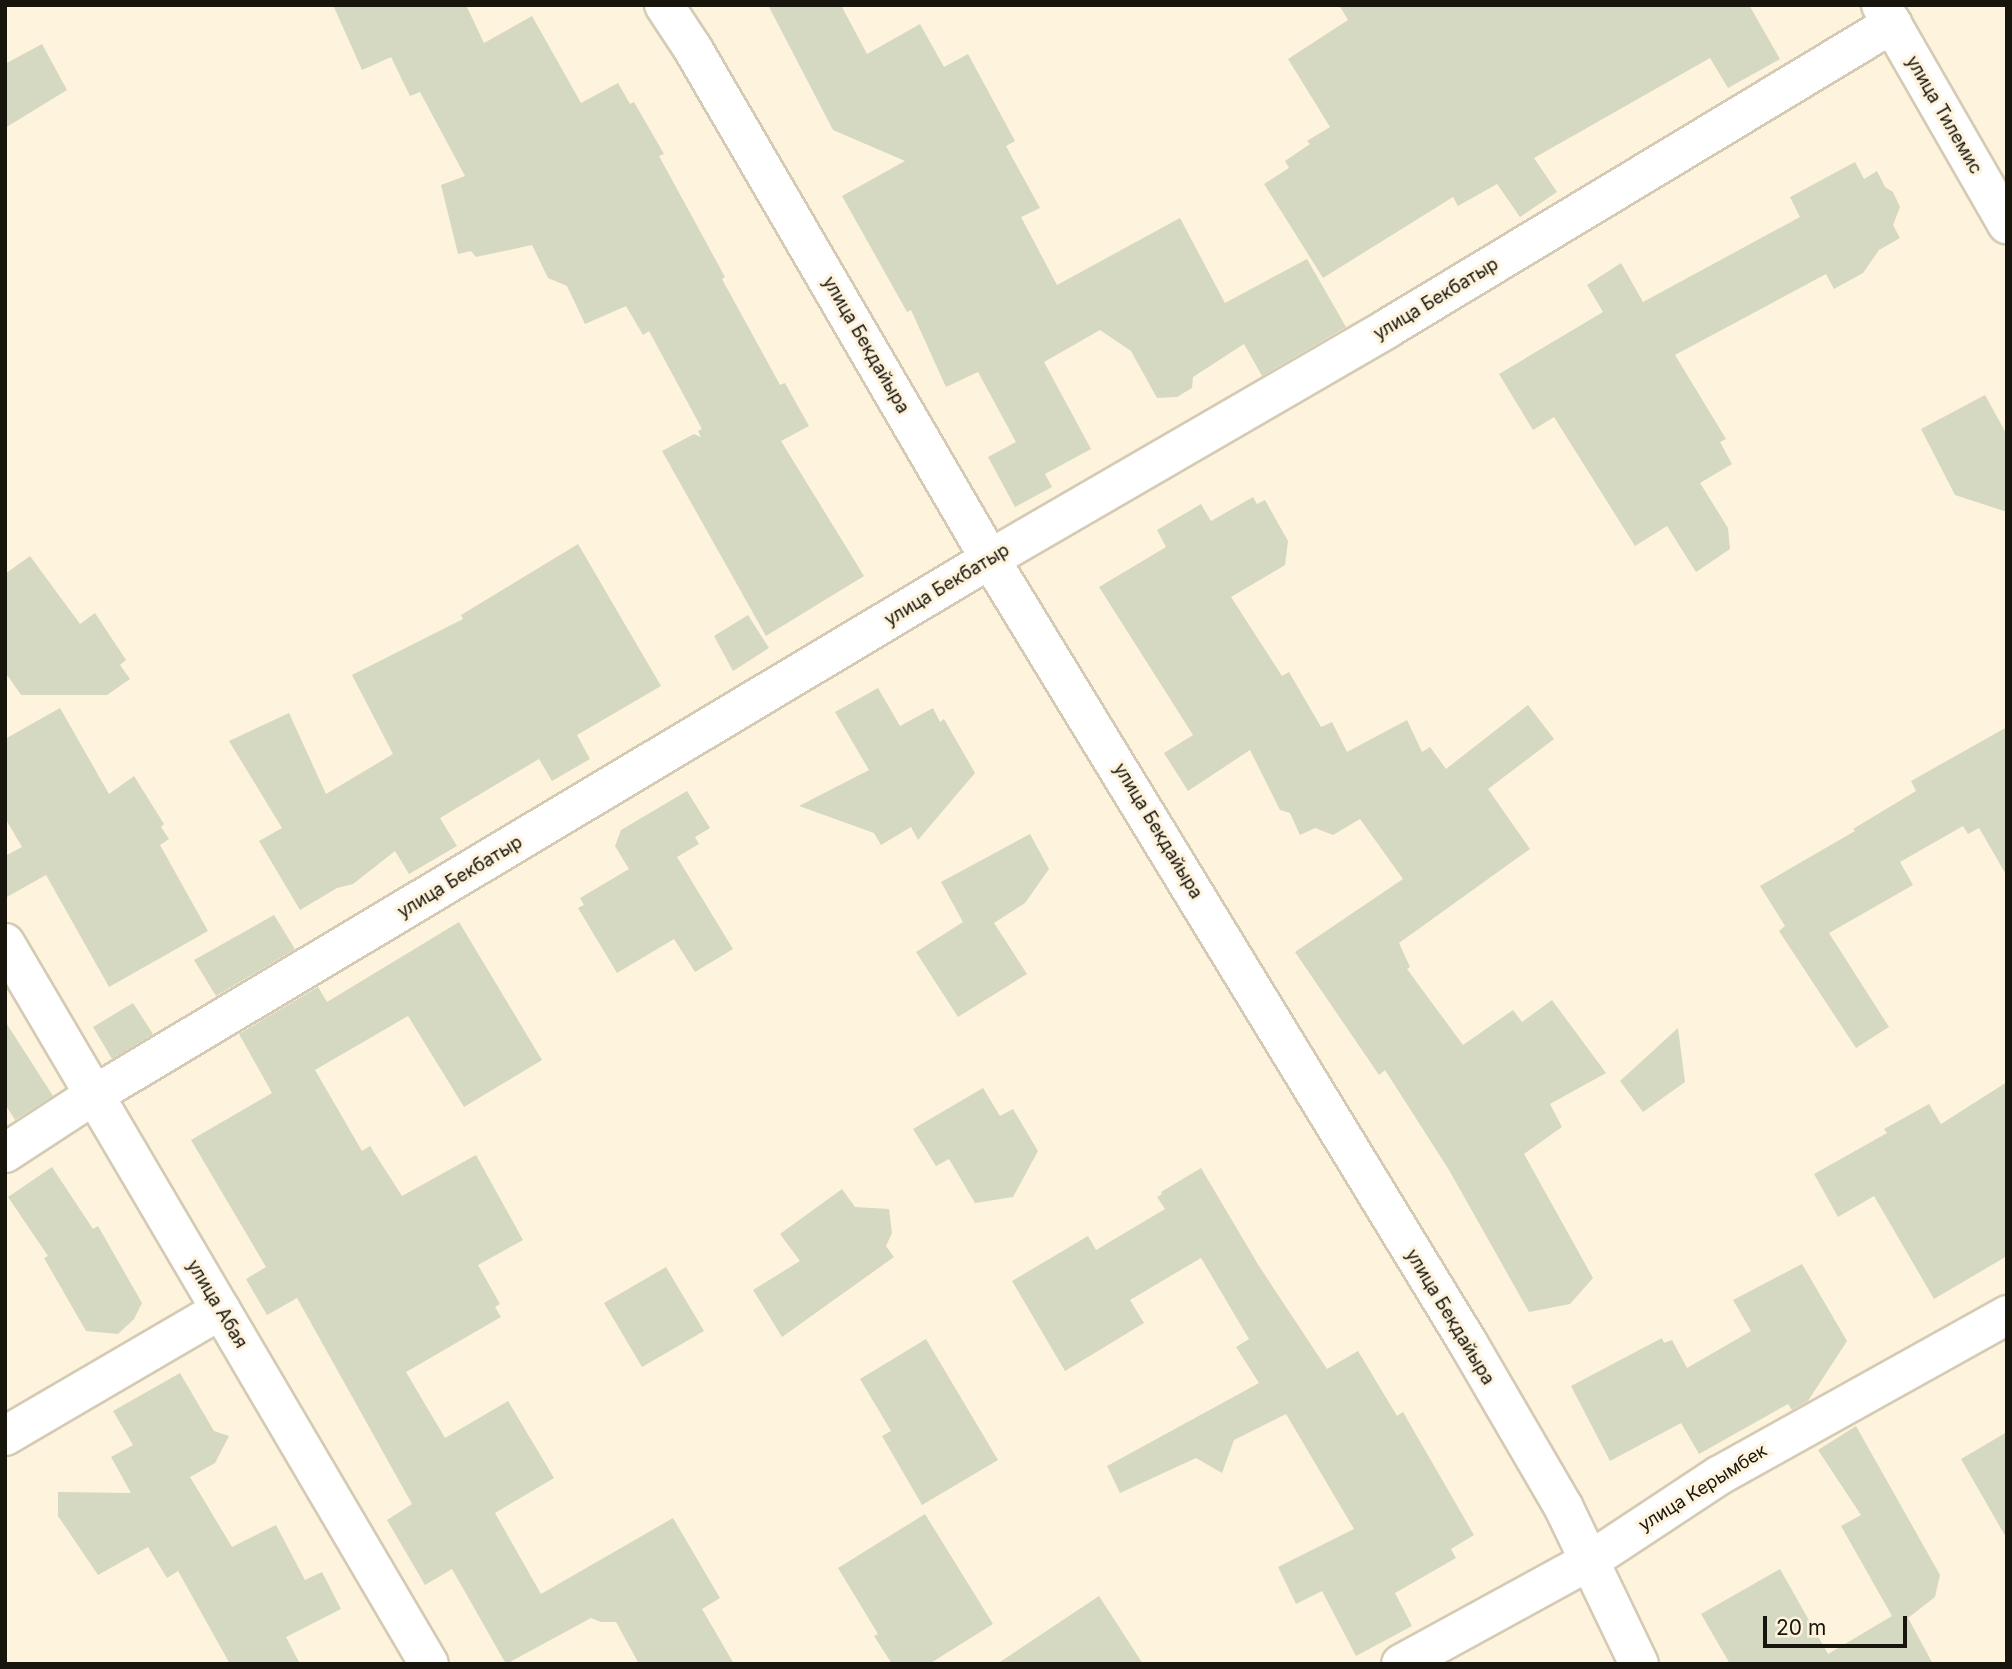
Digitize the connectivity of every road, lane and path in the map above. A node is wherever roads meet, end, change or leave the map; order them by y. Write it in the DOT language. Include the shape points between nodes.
graph roads {
  1 [pos="664,5"];
  2 [pos="1887,15"];
  3 [pos="2007,224"];
  4 [pos="990,559"];
  5 [pos="5,943"];
  6 [pos="94,1095"];
  7 [pos="5,1153"];
  8 [pos="221,1310"];
  9 [pos="2007,1315"];
  10 [pos="5,1436"];
  11 [pos="1591,1560"];
  12 [pos="429,1664"];
  13 [pos="1401,1664"];
  14 [pos="1639,1664"];
  1 -- 4 [label="street, улица Бекдайыра" via="694,49"];
  2 -- 3 [label="street, улица Тилемис"];
  2 -- 4 [label="street, улица Бекбатыр" via="1377,335"];
  4 -- 6 [label="street, улица Бекбатыр"];
  4 -- 11 [label="street, улица Бекдайыра" via="1468,1343"];
  5 -- 6 [label="street, улица Абая"];
  6 -- 7 [label="street, улица Бекбатыр"];
  6 -- 8 [label="street, улица Абая"];
  8 -- 10 [label="street"];
  8 -- 12 [label="street, улица Абая"];
  9 -- 11 [label="street, улица Керымбек" via="1720,1475"];
  11 -- 13 [label="street, улица Керымбек"];
  11 -- 14 [label="street, улица Бекдайыра"];
}
